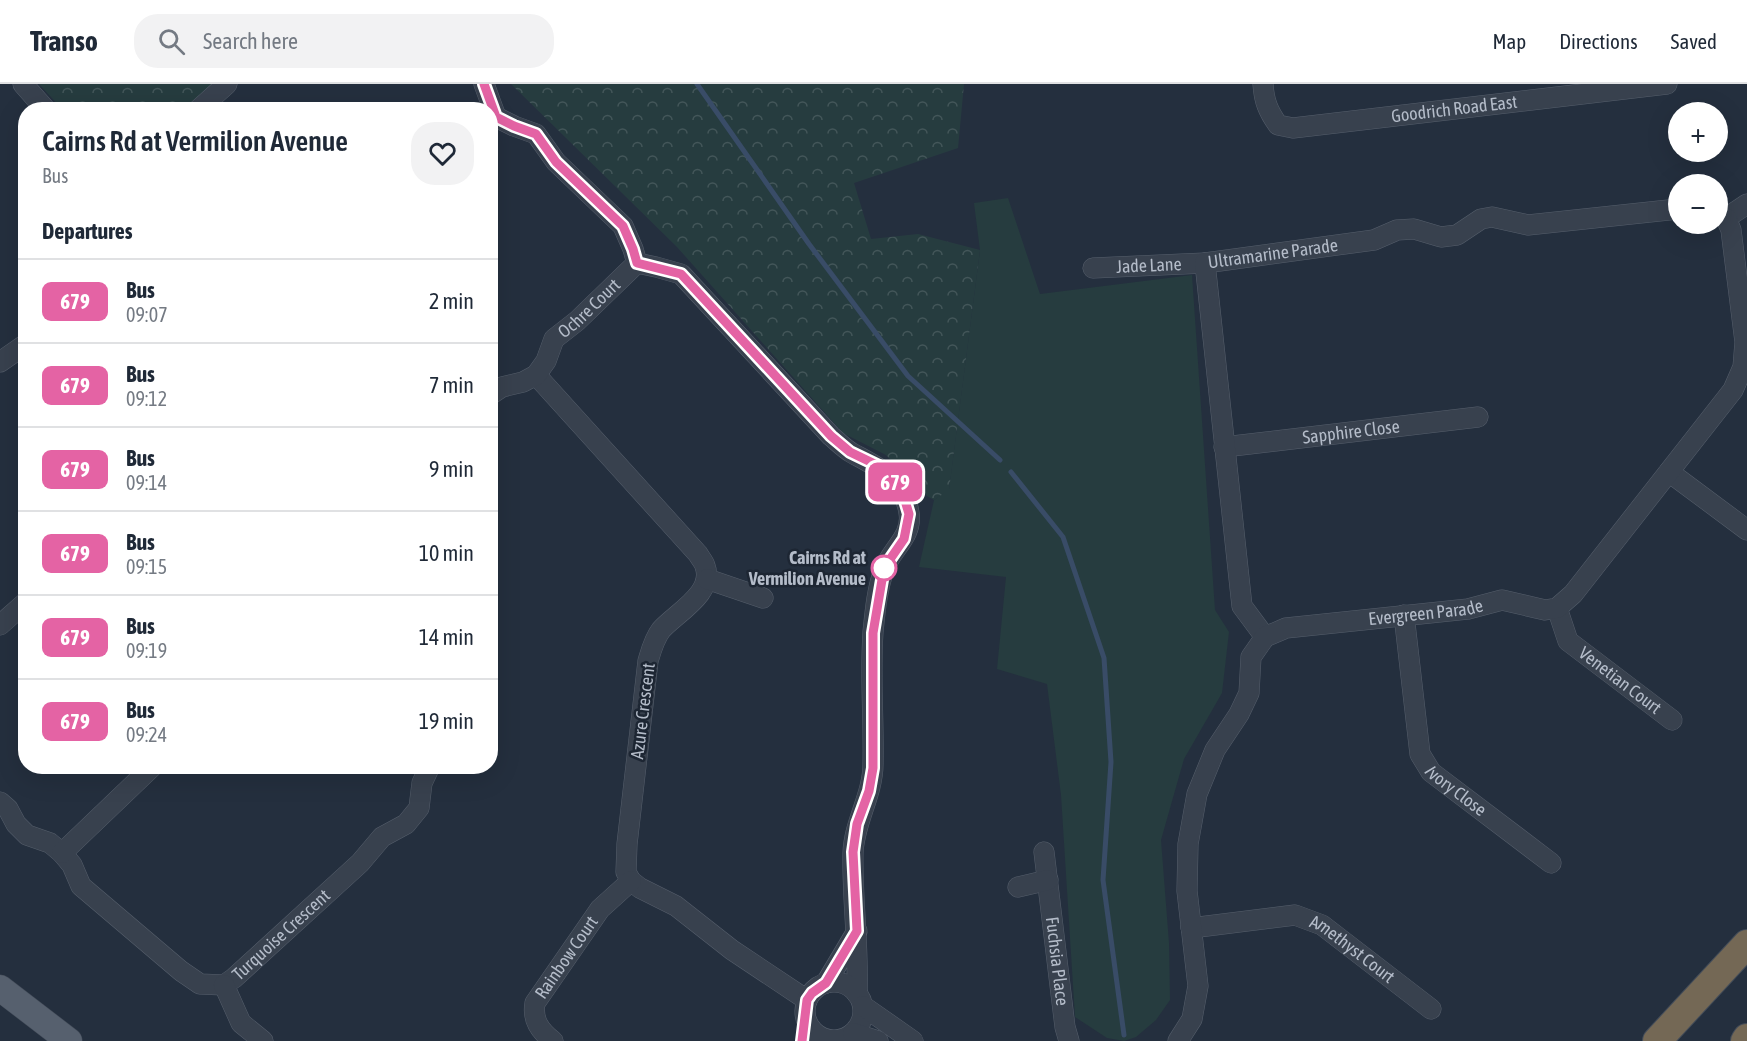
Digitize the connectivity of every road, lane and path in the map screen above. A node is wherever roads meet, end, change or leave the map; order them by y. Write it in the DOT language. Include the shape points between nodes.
graph roads {
  1 [pos="23,84"];
  2 [pos="226,84"];
  3 [pos="484,84"];
  4 [pos="1263,84"];
  5 [pos="1667,84"];
  6 [pos="39,102"];
  7 [pos="207,102"];
  8 [pos="489,102"];
  9 [pos="498,121"];
  10 [pos="1747,204"];
  11 [pos="1668,210"];
  12 [pos="1728,213"];
  13 [pos="1728,225"];
  14 [pos="637,263"];
  15 [pos="1205,263"];
  16 [pos="1093,268"];
  17 [pos="18,348"];
  18 [pos="1,358"];
  19 [pos="536,375"];
  20 [pos="498,390"];
  21 [pos="1478,417"];
  22 [pos="1224,447"];
  23 [pos="1670,472"];
  24 [pos="1747,530"];
  25 [pos="707,579"];
  26 [pos="763,598"];
  27 [pos="1557,608"];
  28 [pos="18,609"];
  29 [pos="1404,615"];
  30 [pos="0,625"];
  31 [pos="1265,637"];
  32 [pos="1672,720"];
  33 [pos="145,774"];
  34 [pos="426,774"];
  35 [pos="0,802"];
  36 [pos="1044,852"];
  37 [pos="62,853"];
  38 [pos="1551,863"];
  39 [pos="1048,880"];
  40 [pos="631,881"];
  41 [pos="1018,887"];
  42 [pos="1191,928"];
  43 [pos="857,931"];
  44 [pos="1747,944"];
  45 [pos="826,983"];
  46 [pos="224,985"];
  47 [pos="0,988"];
  48 [pos="860,1000"];
  49 [pos="807,1009"];
  50 [pos="1431,1009"];
  51 [pos="847,1037"];
  52 [pos="66,1040"];
  53 [pos="262,1041"];
  54 [pos="553,1041"];
  55 [pos="802,1041"];
  56 [pos="878,1041"];
  57 [pos="913,1041"];
  58 [pos="1069,1041"];
  59 [pos="1179,1041"];
  60 [pos="1657,1041"];
  1 -- 6 [label="street"];
  2 -- 7 [label="street"];
  3 -- 8 [label="street"];
  4 -- 5 [label="street, Goodrich Road East" via="1264,103 1278,124 1293,128"];
  9 -- 14 [label="street" via="536,134 556,162 623,226"];
  10 -- 12 [label="street"];
  11 -- 15 [label="street, Ultramarine Parade" via="1528,225 1480,219 1457,235 1441,237 1414,229 1397,230 1374,240"];
  13 -- 23 [label="street" via="1745,342 1743,367 1733,390"];
  14 -- 19 [label="street, Ochre Court" via="554,339"];
  14 -- 43 [label="street" via="681,274 831,436 850,452 879,466 901,487 908,522 904,539 884,568 873,633 873,768 853,852"];
  15 -- 16 [label="street, Jade Lane"];
  15 -- 22 [label="street, Ultramarine Parade"];
  17 -- 18 [label="street"];
  19 -- 20 [label="street"];
  19 -- 25 [label="street" via="698,554"];
  21 -- 22 [label="street, Sapphire Close"];
  22 -- 31 [label="street, Ultramarine Parade" via="1242,606"];
  23 -- 24 [label="street"];
  23 -- 27 [label="street" via="1573,594"];
  25 -- 26 [label="street"];
  25 -- 40 [label="street, Azure Crescent" via="699,593 661,631 648,661 626,858"];
  27 -- 29 [label="street, Evergreen Parade" via="1545,610 1502,600 1468,609"];
  27 -- 32 [label="street, Venetian Court" via="1568,641"];
  28 -- 30 [label="street"];
  29 -- 31 [label="street, Evergreen Parade" via="1286,628"];
  29 -- 38 [label="street, Ivory Close" via="1420,754 1431,772"];
  31 -- 42 [label="street" via="1251,657 1249,693 1215,750 1197,794 1188,844"];
  33 -- 37 [label="street"];
  34 -- 46 [label="street, Turquoise Crescent" via="419,808 406,824 382,837 360,863"];
  35 -- 37 [label="street, Turquoise Crescent" via="27,835 50,843"];
  36 -- 39 [label="street, Fuchsia Place"];
  37 -- 46 [label="street, Turquoise Crescent" via="81,886 181,971 200,984"];
  39 -- 41 [label="street"];
  39 -- 58 [label="street, Fuchsia Place"];
  40 -- 49 [label="street" via="676,906"];
  40 -- 54 [label="street, Rainbow Court" via="600,909 535,1003 536,1021"];
  42 -- 50 [label="street, Amethyst Court" via="1294,915 1322,925"];
  42 -- 59 [label="street" via="1198,986 1192,1019"];
  43 -- 45 [label="street"];
  43 -- 48 [label="street"];
  44 -- 60 [label="highway"];
  45 -- 48 [label="street" via="843,984"];
  45 -- 49 [label="street" via="812,993"];
  46 -- 53 [label="street" via="241,1023"];
  47 -- 52 [label="main road"];
  48 -- 51 [label="street" via="862,1020"];
  48 -- 57 [label="street"];
  49 -- 51 [label="street" via="809,1025 821,1037"];
  49 -- 55 [label="street"];
  51 -- 56 [label="street"];
}
